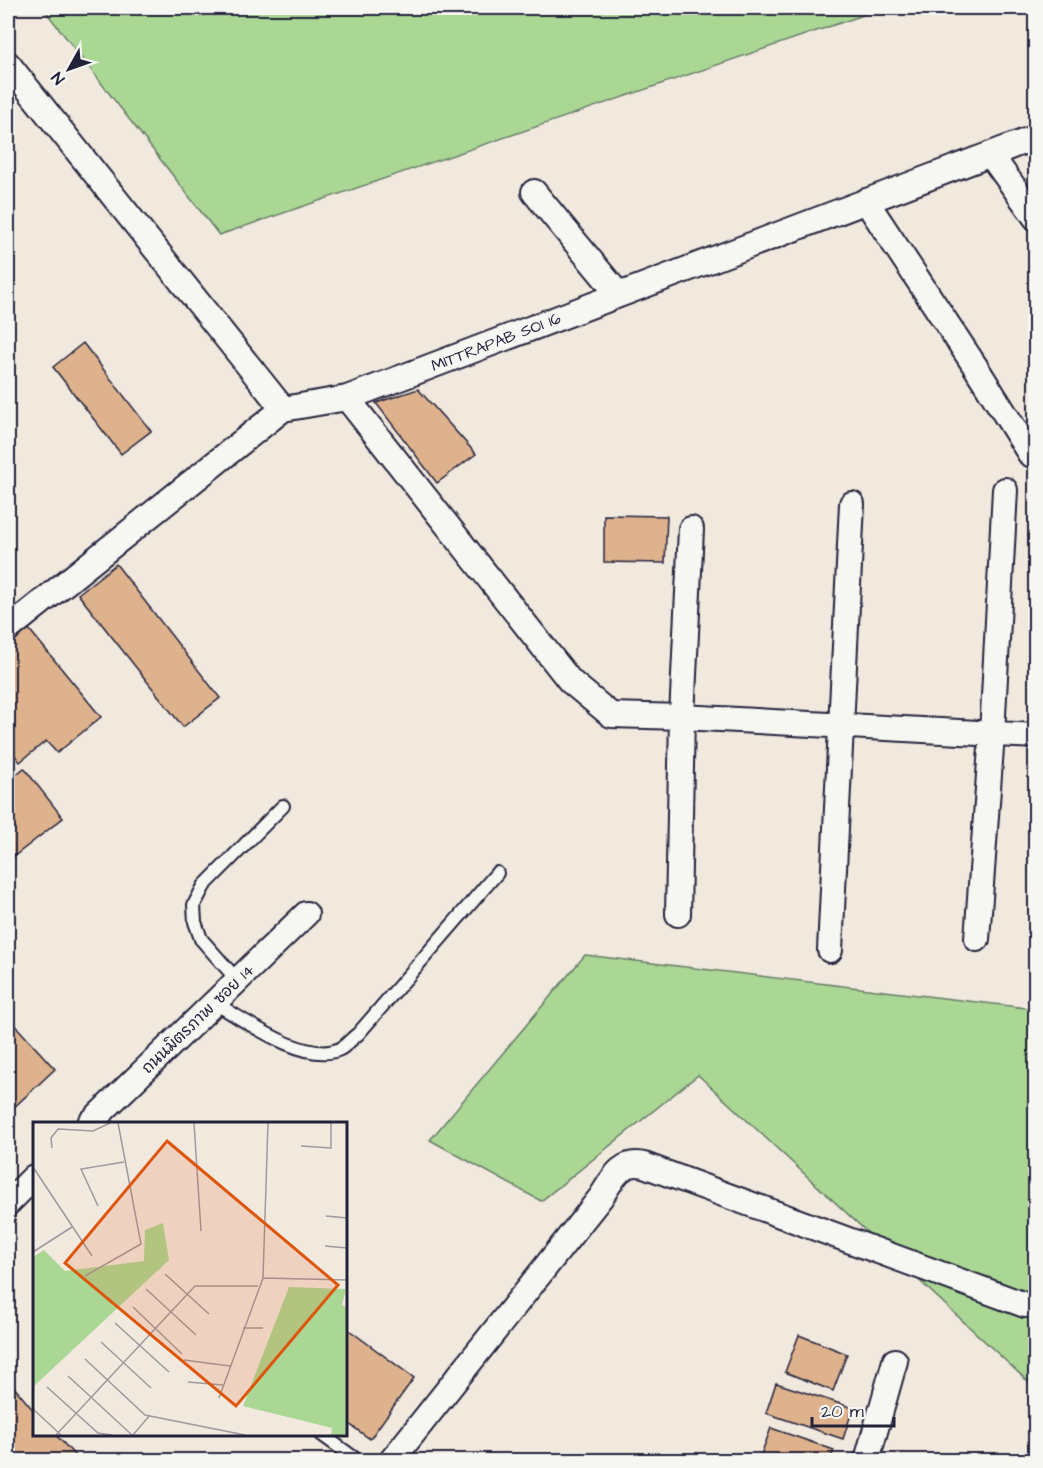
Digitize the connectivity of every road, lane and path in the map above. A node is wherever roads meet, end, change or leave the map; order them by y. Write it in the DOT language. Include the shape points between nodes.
graph roads {
  1 [pos="8,64"];
  2 [pos="1035,137"];
  3 [pos="990,154"];
  4 [pos="534,192"];
  5 [pos="866,201"];
  6 [pos="1035,218"];
  7 [pos="619,295"];
  8 [pos="347,398"];
  9 [pos="283,409"];
  10 [pos="1030,454"];
  11 [pos="1005,490"];
  12 [pos="852,504"];
  13 [pos="691,529"];
  14 [pos="8,629"];
  15 [pos="682,717"];
  16 [pos="842,725"];
  17 [pos="992,734"];
  18 [pos="1035,736"];
  19 [pos="283,806"];
  20 [pos="497,873"];
  21 [pos="306,914"];
  22 [pos="678,914"];
  23 [pos="977,939"];
  24 [pos="830,950"];
  25 [pos="238,981"];
  26 [pos="215,1003"];
  27 [pos="91,1122"];
  28 [pos="33,1178"];
  29 [pos="8,1203"];
  30 [pos="1025,1305"];
  31 [pos="895,1361"];
  32 [pos="322,1435"];
  33 [pos="357,1461"];
  34 [pos="392,1461"];
  35 [pos="867,1461"];
  1 -- 9 [label="street"];
  2 -- 3 [label="street, MITTRAPAB SOI 16"];
  3 -- 5 [label="street, MITTRAPAB SOI 16"];
  3 -- 6 [label="street"];
  4 -- 7 [label="street"];
  5 -- 7 [label="street, MITTRAPAB SOI 16"];
  5 -- 10 [label="street"];
  7 -- 8 [label="street, MITTRAPAB SOI 16"];
  8 -- 9 [label="street, MITTRAPAB SOI 16"];
  8 -- 15 [label="street" via="570,681 610,715"];
  9 -- 14 [label="street, MITTRAPAB SOI 16"];
  11 -- 17 [label="street"];
  12 -- 16 [label="street"];
  13 -- 15 [label="street"];
  15 -- 16 [label="street"];
  15 -- 22 [label="street"];
  16 -- 17 [label="street"];
  16 -- 24 [label="street"];
  17 -- 18 [label="street"];
  17 -- 23 [label="street"];
  19 -- 25 [label="lane" via="204,886 194,905 201,939"];
  20 -- 26 [label="lane" via="358,1034 340,1049 321,1053 306,1050 272,1036"];
  21 -- 25 [label="street, ถนนมิตรภาพ ซอย 14"];
  25 -- 26 [label="street, ถนนมิตรภาพ ซอย 14"];
  26 -- 27 [label="street, ถนนมิตรภาพ ซอย 14"];
  28 -- 29 [label="street"];
  30 -- 34 [label="street" via="644,1165 628,1164"];
  31 -- 35 [label="street"];
  32 -- 33 [label="lane"];
}
